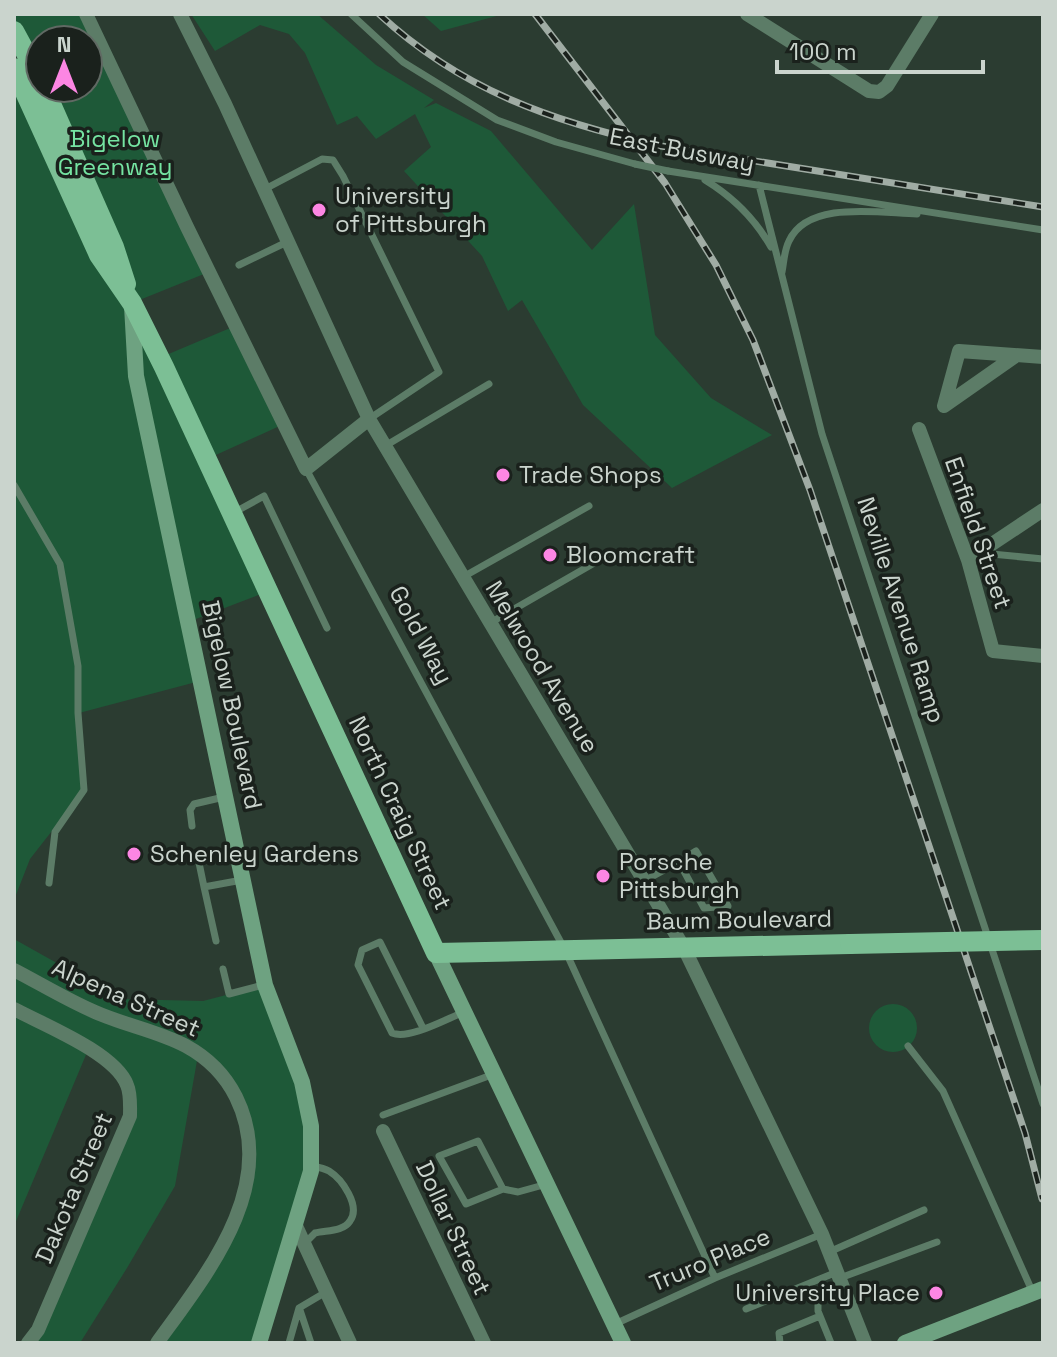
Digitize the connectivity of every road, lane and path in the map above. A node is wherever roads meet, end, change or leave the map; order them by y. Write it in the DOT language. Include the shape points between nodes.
graph roads {
  1 [pos="86,14"];
  2 [pos="180,14"];
  3 [pos="351,14"];
  4 [pos="747,14"];
  5 [pos="932,14"];
  6 [pos="14,31"];
  7 [pos="24,49"];
  8 [pos="14,68"];
  9 [pos="51,104"];
  10 [pos="700,176"];
  11 [pos="759,185"];
  12 [pos="263,190"];
  13 [pos="943,214"];
  14 [pos="1043,230"];
  15 [pos="287,242"];
  16 [pos="776,256"];
  17 [pos="239,265"];
  18 [pos="782,278"];
  19 [pos="132,303"];
  20 [pos="1014,357"];
  21 [pos="1043,357"];
  22 [pos="489,384"];
  23 [pos="369,419"];
  24 [pos="919,429"];
  25 [pos="385,446"];
  26 [pos="306,469"];
  27 [pos="14,485"];
  28 [pos="589,506"];
  29 [pos="1043,510"];
  30 [pos="233,514"];
  31 [pos="974,557"];
  32 [pos="1043,559"];
  33 [pos="596,562"];
  34 [pos="463,577"];
  35 [pos="490,623"];
  36 [pos="327,628"];
  37 [pos="1043,656"];
  38 [pos="225,797"];
  39 [pos="192,826"];
  40 [pos="197,853"];
  41 [pos="679,862"];
  42 [pos="243,880"];
  43 [pos="644,881"];
  44 [pos="49,883"];
  45 [pos="204,887"];
  46 [pos="212,923"];
  47 [pos="201,926"];
  48 [pos="1043,940"];
  49 [pos="216,941"];
  50 [pos="684,948"];
  51 [pos="565,950"];
  52 [pos="436,953"];
  53 [pos="223,969"];
  54 [pos="14,970"];
  55 [pos="265,985"];
  56 [pos="14,1009"];
  57 [pos="464,1012"];
  58 [pos="423,1028"];
  59 [pos="908,1046"];
  60 [pos="494,1074"];
  61 [pos="1043,1104"];
  62 [pos="383,1115"];
  63 [pos="383,1131"];
  64 [pos="311,1166"];
  65 [pos="547,1184"];
  66 [pos="503,1189"];
  67 [pos="924,1210"];
  68 [pos="296,1226"];
  69 [pos="822,1234"];
  70 [pos="937,1242"];
  71 [pos="304,1245"];
  72 [pos="829,1252"];
  73 [pos="715,1278"];
  74 [pos="841,1281"];
  75 [pos="1038,1291"];
  76 [pos="326,1292"];
  77 [pos="299,1308"];
  78 [pos="746,1309"];
  79 [pos="820,1316"];
  80 [pos="614,1324"];
  81 [pos="28,1343"];
  82 [pos="157,1343"];
  83 [pos="259,1343"];
  84 [pos="289,1343"];
  85 [pos="311,1343"];
  86 [pos="350,1343"];
  87 [pos="484,1343"];
  88 [pos="623,1343"];
  89 [pos="780,1343"];
  90 [pos="831,1343"];
  91 [pos="865,1343"];
  92 [pos="905,1343"];
  1 -- 26 [label="street, Gold Way"];
  2 -- 12 [label="street, Melwood Avenue"];
  3 -- 10 [label="lane, East Busway, bridge" via="403,62 497,120 635,164"];
  4 -- 5 [label="street" via="869,91 879,92"];
  6 -- 7 [label="main road"];
  8 -- 19 [label="main road" via="99,255"];
  9 -- 19 [label="main road, Bigelow Boulevard" via="114,247"];
  10 -- 11 [label="lane, East Busway"];
  10 -- 16 [label="lane, Neville Avenue Ramp" via="756,223"];
  11 -- 13 [label="lane, East Busway"];
  11 -- 16 [label="lane, Neville Avenue Ramp"];
  12 -- 15 [label="street, Melwood Avenue"];
  12 -- 23 [label="lane" via="322,159 333,160 439,372"];
  13 -- 14 [label="lane, East Busway"];
  13 -- 18 [label="lane, Neville Avenue Ramp" via="839,213 810,219 789,239"];
  15 -- 17 [label="lane"];
  15 -- 23 [label="street, Melwood Avenue"];
  16 -- 18 [label="lane, Neville Avenue Ramp"];
  18 -- 61 [label="lane, Neville Avenue Ramp" via="822,434"];
  19 -- 30 [label="main road, North Craig Street"];
  19 -- 38 [label="main road, Bigelow Boulevard" via="136,376"];
  20 -- 20 [label="street" via="956,398 944,406 959,351"];
  20 -- 21 [label="street"];
  22 -- 25 [label="lane"];
  23 -- 25 [label="street, Melwood Avenue"];
  23 -- 26 [label="street"];
  24 -- 31 [label="street, Enfield Street"];
  25 -- 34 [label="street, Melwood Avenue"];
  26 -- 51 [label="lane, Gold Way"];
  27 -- 44 [label="lane" via="60,564 78,666 84,790 55,832"];
  28 -- 34 [label="lane"];
  29 -- 31 [label="street"];
  30 -- 36 [label="lane" via="264,496"];
  30 -- 52 [label="main road, North Craig Street"];
  31 -- 32 [label="lane"];
  31 -- 37 [label="street, Enfield Street" via="993,651"];
  33 -- 35 [label="lane"];
  34 -- 35 [label="street, Melwood Avenue"];
  35 -- 43 [label="street, Melwood Avenue"];
  38 -- 39 [label="lane" via="194,804"];
  38 -- 42 [label="main road, Bigelow Boulevard"];
  40 -- 45 [label="lane"];
  41 -- 41 [label="lane" via="704,908 728,906 696,851"];
  41 -- 43 [label="lane"];
  42 -- 45 [label="lane"];
  42 -- 55 [label="main road, Bigelow Boulevard"];
  43 -- 50 [label="street, Melwood Avenue"];
  45 -- 46 [label="lane"];
  46 -- 47 [label="lane"];
  46 -- 49 [label="lane"];
  48 -- 50 [label="main road, Baum Boulevard, bridge"];
  50 -- 51 [label="main road, Baum Boulevard"];
  50 -- 69 [label="street, Melwood Avenue"];
  51 -- 52 [label="main road, Baum Boulevard"];
  51 -- 73 [label="lane, Gold Way"];
  52 -- 57 [label="main road, North Craig Street"];
  53 -- 55 [label="lane" via="229,994"];
  54 -- 82 [label="street, Alpena Street" via="94,1012 185,1046 213,1064 243,1111 248,1164 237,1215"];
  55 -- 64 [label="main road, Bigelow Boulevard" via="302,1082 311,1126"];
  56 -- 81 [label="street, Dakota Street" via="117,1068 128,1086 130,1116"];
  57 -- 58 [label="lane"];
  57 -- 60 [label="main road, North Craig Street"];
  58 -- 58 [label="lane" via="400,1036 392,1033 358,965 362,950 380,942"];
  59 -- 75 [label="lane" via="943,1091"];
  60 -- 62 [label="lane"];
  60 -- 65 [label="main road, North Craig Street"];
  63 -- 87 [label="street, Dollar Street"];
  64 -- 68 [label="main road, Bigelow Boulevard"];
  64 -- 71 [label="lane" via="336,1177 348,1193 353,1214 349,1223 315,1233"];
  65 -- 66 [label="lane" via="518,1192"];
  65 -- 80 [label="main road, North Craig Street"];
  66 -- 66 [label="lane" via="466,1204 439,1156 478,1141"];
  67 -- 72 [label="lane"];
  68 -- 71 [label="street"];
  68 -- 83 [label="main road, Bigelow Boulevard"];
  69 -- 72 [label="street, Melwood Avenue"];
  69 -- 73 [label="lane, Truro Place"];
  70 -- 74 [label="lane"];
  71 -- 76 [label="street"];
  72 -- 74 [label="street, Melwood Avenue"];
  73 -- 80 [label="lane, Truro Place"];
  74 -- 78 [label="lane"];
  74 -- 79 [label="lane" via="818,1302"];
  74 -- 91 [label="street, Melwood Avenue"];
  75 -- 92 [label="main road"];
  76 -- 77 [label="lane"];
  76 -- 86 [label="street"];
  77 -- 84 [label="lane"];
  77 -- 85 [label="lane"];
  79 -- 89 [label="lane" via="779,1333"];
  79 -- 90 [label="lane"];
  80 -- 88 [label="main road, North Craig Street"];
}
